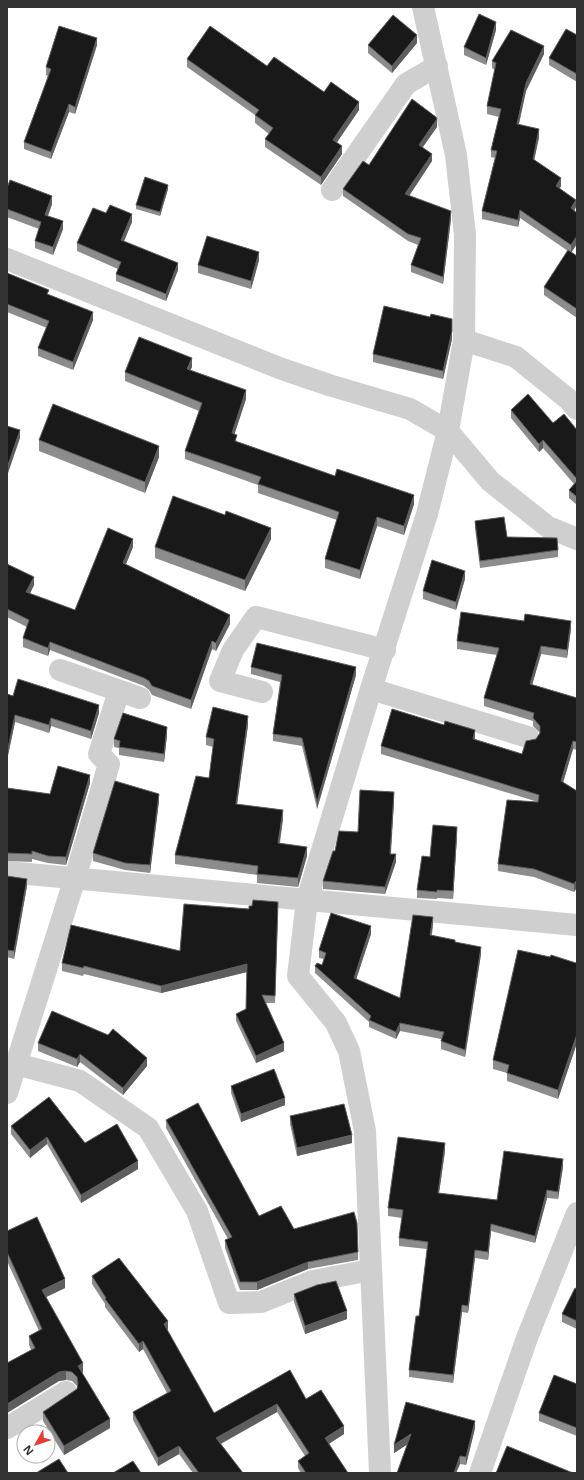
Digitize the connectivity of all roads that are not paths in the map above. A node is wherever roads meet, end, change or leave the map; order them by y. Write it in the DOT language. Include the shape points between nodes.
graph roads {
  1 [pos="423,7"];
  2 [pos="437,66"];
  3 [pos="332,190"];
  4 [pos="7,259"];
  5 [pos="464,340"];
  6 [pos="577,409"];
  7 [pos="448,431"];
  8 [pos="577,539"];
  9 [pos="385,650"];
  10 [pos="60,670"];
  11 [pos="371,689"];
  12 [pos="119,691"];
  13 [pos="262,692"];
  14 [pos="140,698"];
  15 [pos="528,737"];
  16 [pos="7,872"];
  17 [pos="75,878"];
  18 [pos="307,900"];
  19 [pos="577,924"];
  20 [pos="16,1064"];
  21 [pos="7,1093"];
  22 [pos="577,1213"];
  23 [pos="371,1270"];
  24 [pos="66,1392"];
  25 [pos="7,1428"];
  26 [pos="380,1473"];
  27 [pos="480,1473"];
  1 -- 2 [label="street"];
  2 -- 3 [label="street" via="406,84"];
  2 -- 5 [label="street" via="456,155 465,235"];
  4 -- 7 [label="street" via="282,369 410,408"];
  5 -- 6 [label="street" via="516,358"];
  5 -- 7 [label="street"];
  7 -- 8 [label="street" via="490,481 548,526"];
  7 -- 9 [label="street" via="427,514"];
  9 -- 11 [label="street"];
  9 -- 13 [label="street" via="256,618 233,650 220,681"];
  10 -- 12 [label="street"];
  11 -- 15 [label="street"];
  11 -- 18 [label="street"];
  12 -- 14 [label="street"];
  12 -- 17 [label="street" via="99,754 109,764"];
  16 -- 17 [label="street"];
  17 -- 18 [label="street"];
  17 -- 20 [label="street"];
  18 -- 19 [label="street"];
  18 -- 23 [label="street" via="298,976 336,1023 349,1051 365,1131"];
  20 -- 21 [label="street"];
  20 -- 23 [label="street" via="80,1081 148,1128 197,1212 229,1303 261,1302 313,1281"];
  22 -- 27 [label="street" via="527,1338"];
  23 -- 26 [label="street"];
  24 -- 25 [label="street"];
}
